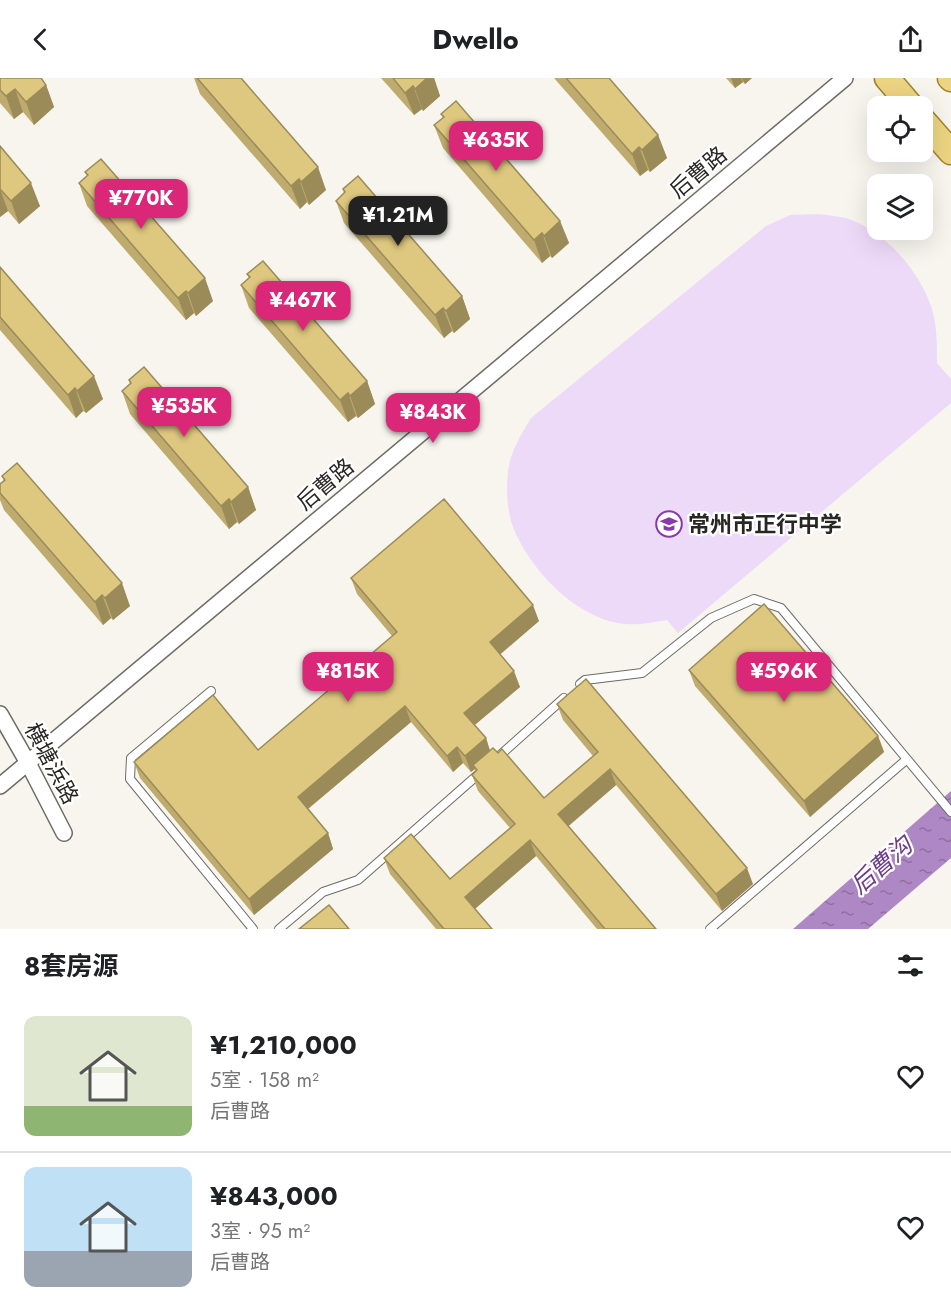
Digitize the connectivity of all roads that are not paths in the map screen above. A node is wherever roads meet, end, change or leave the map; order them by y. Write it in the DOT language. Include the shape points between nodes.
graph roads {
  1 [pos="845,78"];
  2 [pos="886,78"];
  3 [pos="902,96"];
  4 [pos="933,132"];
  5 [pos="951,152"];
  6 [pos="576,688"];
  7 [pos="211,691"];
  8 [pos="568,696"];
  9 [pos="0,714"];
  10 [pos="906,760"];
  11 [pos="28,763"];
  12 [pos="0,786"];
  13 [pos="951,813"];
  14 [pos="64,833"];
  15 [pos="253,929"];
  16 [pos="279,929"];
  17 [pos="710,929"];
  1 -- 11 [label="street, 后曹路"];
  2 -- 3 [label="main road"];
  4 -- 5 [label="main road"];
  6 -- 10 [label="lane" via="585,680 642,674 711,618 754,599 781,608"];
  7 -- 15 [label="lane" via="131,758 130,779"];
  8 -- 16 [label="lane" via="358,880 323,892"];
  9 -- 11 [label="street, 横塘浜路"];
  10 -- 13 [label="lane"];
  10 -- 17 [label="lane"];
  11 -- 12 [label="street, 后曹路"];
  11 -- 14 [label="street, 横塘浜路"];
}
